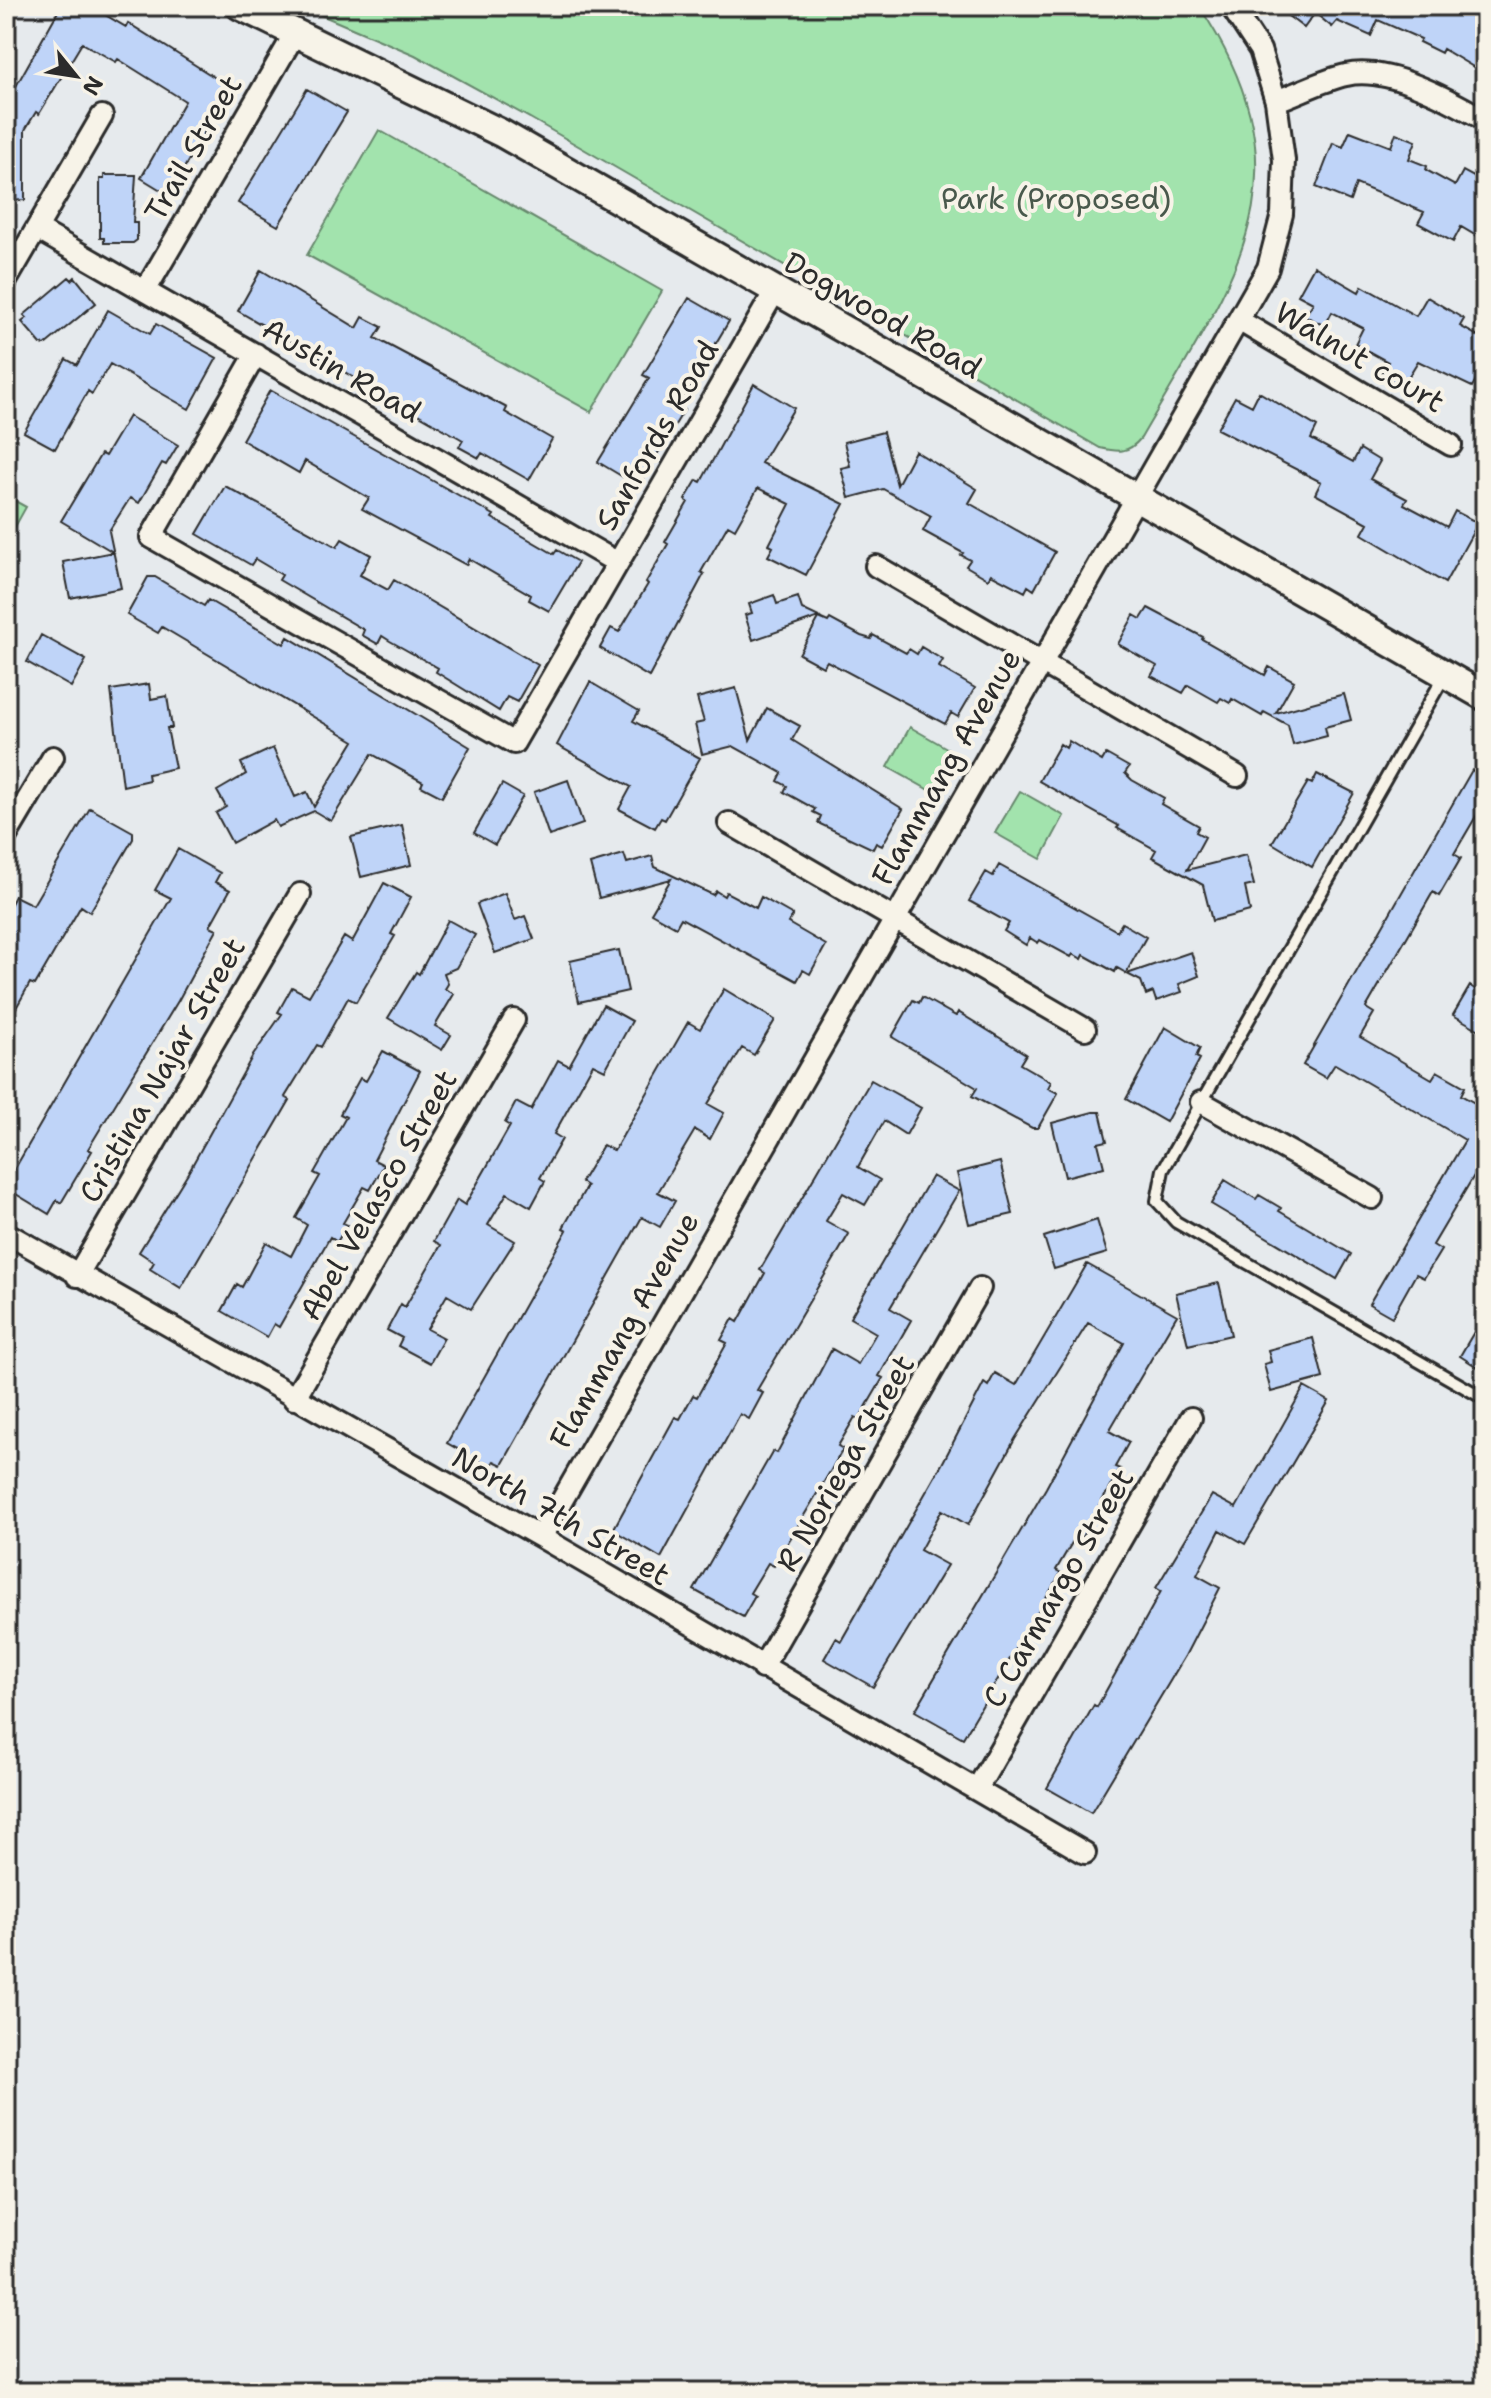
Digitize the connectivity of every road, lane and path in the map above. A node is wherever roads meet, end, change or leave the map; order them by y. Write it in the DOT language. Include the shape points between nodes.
graph roads {
  1 [pos="240,6"];
  2 [pos="1231,6"];
  3 [pos="294,35"];
  4 [pos="1276,101"];
  5 [pos="102,116"];
  6 [pos="1485,120"];
  7 [pos="37,229"];
  8 [pos="6,281"];
  9 [pos="145,291"];
  10 [pos="775,291"];
  11 [pos="1240,321"];
  12 [pos="256,354"];
  13 [pos="1451,445"];
  14 [pos="1135,497"];
  15 [pos="618,563"];
  16 [pos="876,566"];
  17 [pos="1041,662"];
  18 [pos="1445,675"];
  19 [pos="1485,697"];
  20 [pos="53,757"];
  21 [pos="1237,776"];
  22 [pos="729,823"];
  23 [pos="6,836"];
  24 [pos="300,894"];
  25 [pos="894,919"];
  26 [pos="514,1020"];
  27 [pos="1085,1029"];
  28 [pos="1201,1102"];
  29 [pos="1372,1198"];
  30 [pos="6,1233"];
  31 [pos="77,1276"];
  32 [pos="980,1288"];
  33 [pos="294,1399"];
  34 [pos="1485,1399"];
  35 [pos="1191,1418"];
  36 [pos="541,1537"];
  37 [pos="762,1668"];
  38 [pos="977,1789"];
  39 [pos="1085,1853"];
  1 -- 3 [label="street, Dogwood Road"];
  2 -- 4 [label="street, Flammang Avenue" via="1260,50"];
  3 -- 9 [label="street, Trail Street"];
  3 -- 10 [label="street, Dogwood Road" via="501,133"];
  4 -- 6 [label="street" via="1349,74 1396,79 1438,93"];
  4 -- 11 [label="street, Flammang Avenue" via="1284,160 1282,214 1268,268"];
  5 -- 7 [label="street"];
  7 -- 8 [label="street"];
  7 -- 9 [label="street, Austin Road"];
  9 -- 12 [label="street, Austin Road"];
  10 -- 14 [label="street, Dogwood Road"];
  10 -- 15 [label="street, Sanfords Road"];
  11 -- 13 [label="street, Walnut court"];
  11 -- 14 [label="street, Flammang Avenue"];
  12 -- 15 [label="street, Austin Road"];
  12 -- 15 [label="street, Sanfords Road" via="151,537 514,743"];
  14 -- 17 [label="street, Flammang Avenue"];
  14 -- 18 [label="street, Dogwood Road"];
  16 -- 17 [label="street"];
  17 -- 21 [label="street"];
  17 -- 25 [label="street, Flammang Avenue"];
  18 -- 19 [label="street, Dogwood Road"];
  18 -- 28 [label="lane"];
  20 -- 23 [label="street"];
  22 -- 25 [label="street"];
  24 -- 31 [label="street, Cristina Najar Street"];
  25 -- 27 [label="street"];
  25 -- 36 [label="street, Flammang Avenue"];
  26 -- 33 [label="street, Abel Velasco Street"];
  28 -- 29 [label="street"];
  28 -- 34 [label="lane" via="1163,1170 1157,1201 1166,1212"];
  30 -- 31 [label="street, North 7th Street"];
  31 -- 33 [label="street, North 7th Street"];
  32 -- 37 [label="street, R Noriega Street"];
  33 -- 36 [label="street, North 7th Street"];
  35 -- 38 [label="street, C Carmargo Street"];
  36 -- 37 [label="street, North 7th Street"];
  37 -- 38 [label="street, North 7th Street"];
  38 -- 39 [label="street, North 7th Street"];
}
